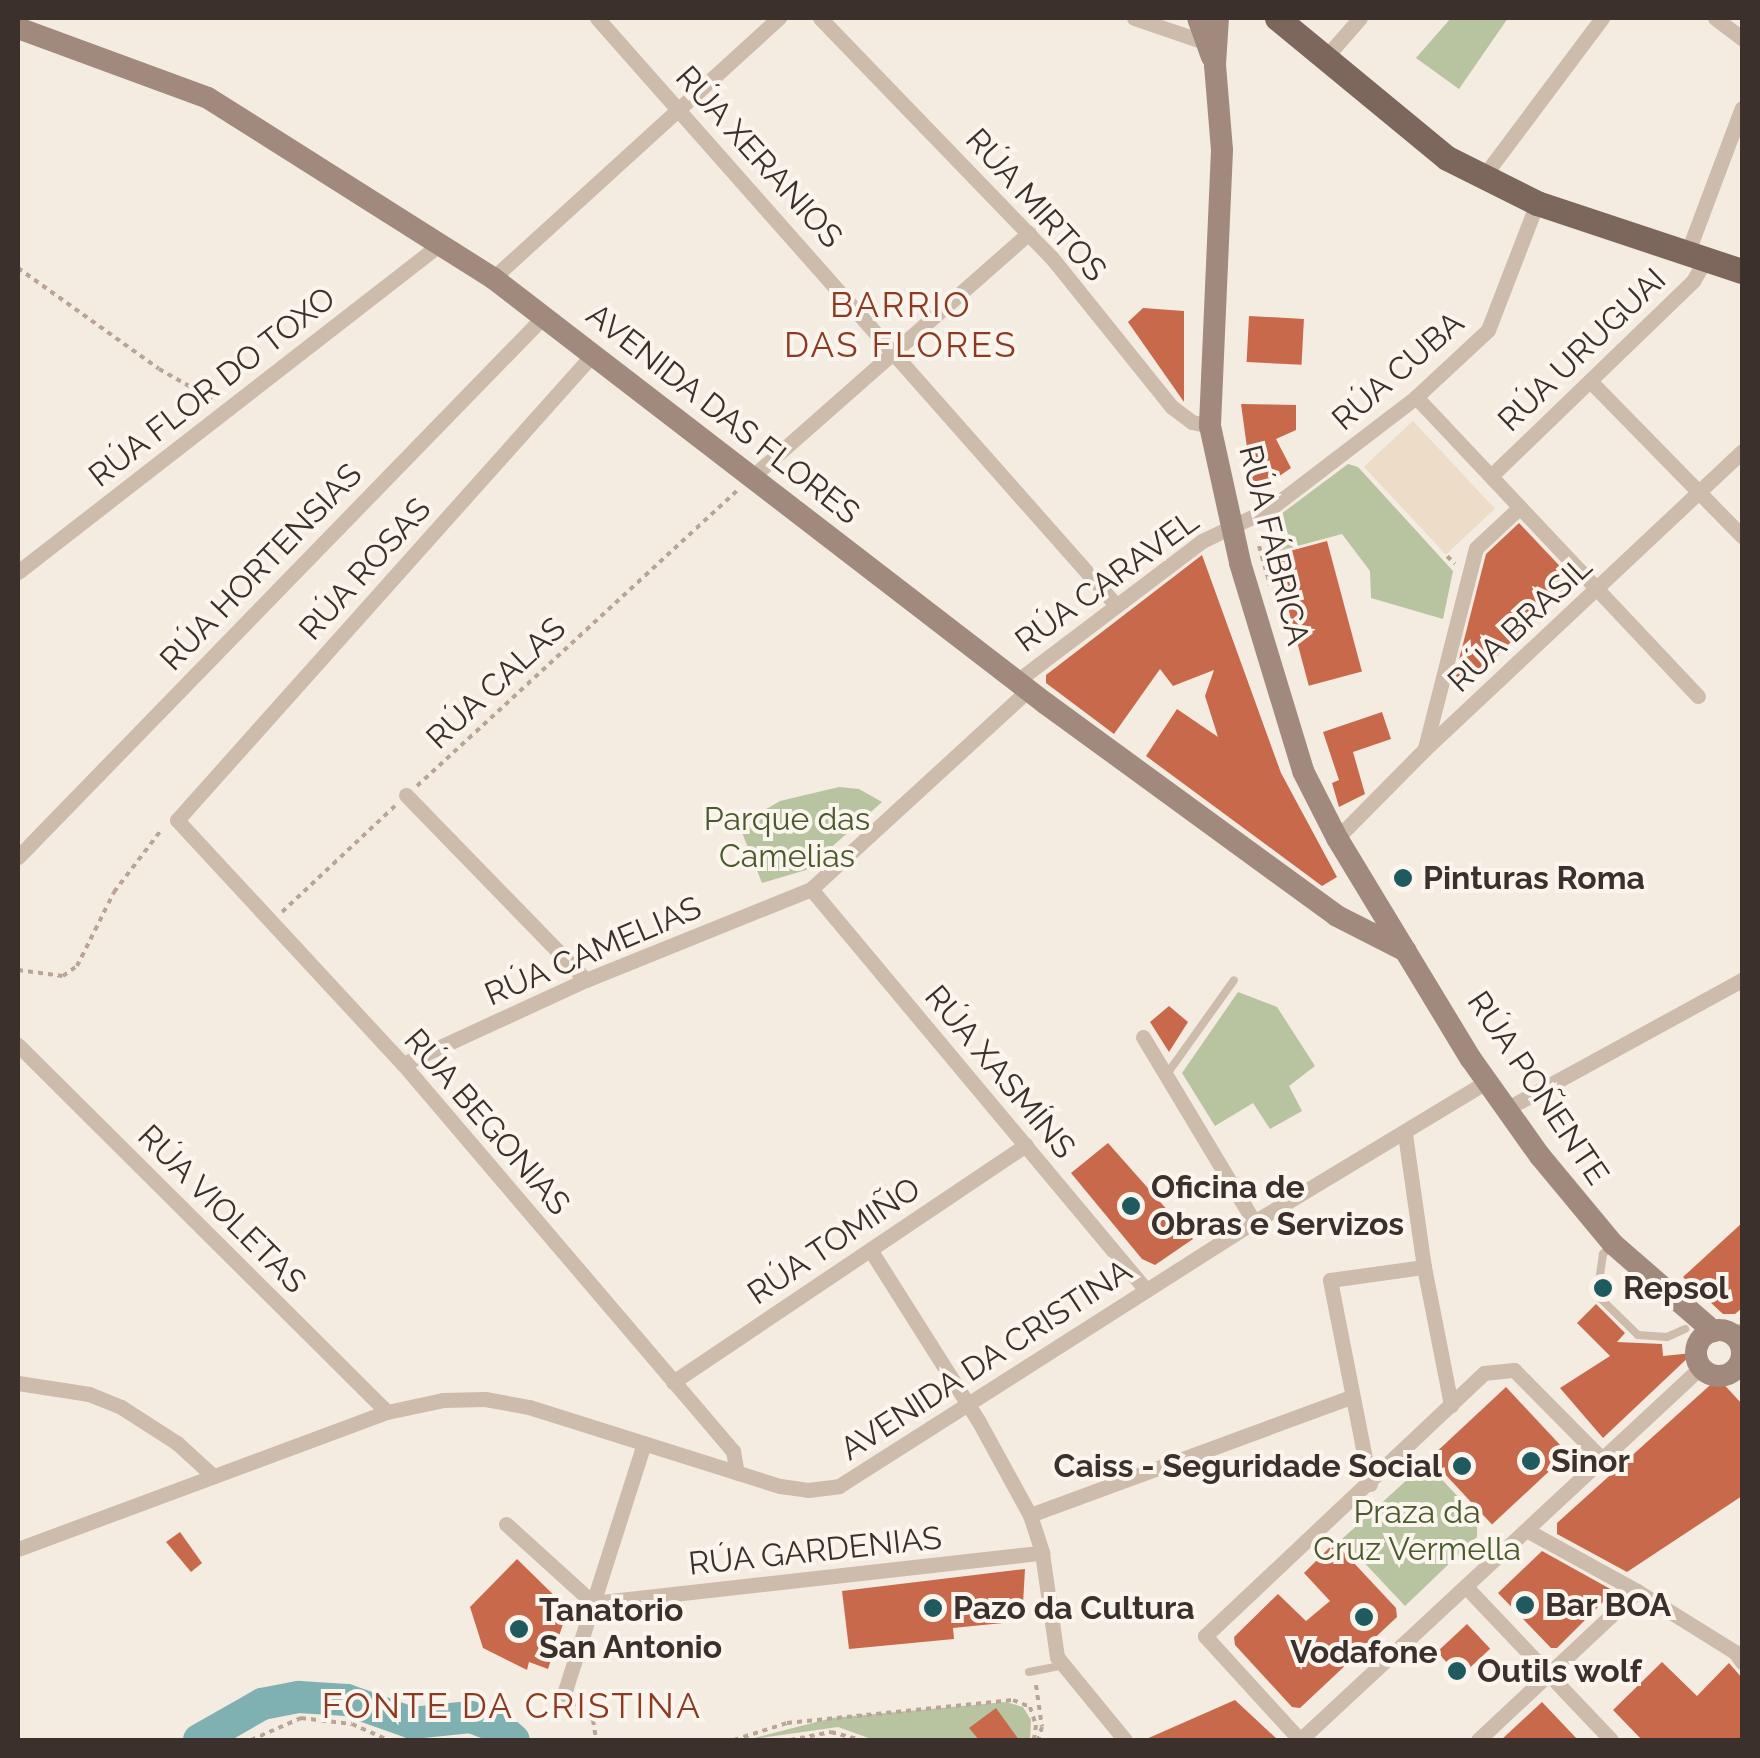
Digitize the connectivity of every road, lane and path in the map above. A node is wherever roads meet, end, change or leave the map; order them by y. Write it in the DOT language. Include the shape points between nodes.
graph roads {
  1 [pos="597,18"];
  2 [pos="779,18"];
  3 [pos="820,18"];
  4 [pos="1134,18"];
  5 [pos="1198,18"];
  6 [pos="1218,18"];
  7 [pos="1276,18"];
  8 [pos="1360,18"];
  9 [pos="1602,18"];
  10 [pos="1715,18"];
  11 [pos="18,28"];
  12 [pos="1742,38"];
  13 [pos="1204,42"];
  14 [pos="1325,58"];
  15 [pos="1215,65"];
  16 [pos="1742,108"];
  17 [pos="679,109"];
  18 [pos="1483,177"];
  19 [pos="1537,203"];
  20 [pos="1030,233"];
  21 [pos="439,245"];
  22 [pos="1696,257"];
  23 [pos="18,268"];
  24 [pos="1742,271"];
  25 [pos="493,278"];
  26 [pos="545,315"];
  27 [pos="594,353"];
  28 [pos="898,353"];
  29 [pos="1591,382"];
  30 [pos="1416,397"];
  31 [pos="230,409"];
  32 [pos="1210,426"];
  33 [pos="1742,451"];
  34 [pos="1490,476"];
  35 [pos="752,477"];
  36 [pos="1699,492"];
  37 [pos="1520,507"];
  38 [pos="1231,528"];
  39 [pos="1742,536"];
  40 [pos="18,572"];
  41 [pos="1598,588"];
  42 [pos="1116,605"];
  43 [pos="1022,685"];
  44 [pos="1698,696"];
  45 [pos="1425,750"];
  46 [pos="406,795"];
  47 [pos="177,820"];
  48 [pos="1338,838"];
  49 [pos="18,858"];
  50 [pos="811,889"];
  51 [pos="1374,898"];
  52 [pos="271,922"];
  53 [pos="1348,922"];
  54 [pos="1406,951"];
  55 [pos="18,970"];
  56 [pos="586,980"];
  57 [pos="1234,980"];
  58 [pos="1742,980"];
  59 [pos="1143,1037"];
  60 [pos="18,1046"];
  61 [pos="403,1064"];
  62 [pos="1166,1074"];
  63 [pos="1486,1082"];
  64 [pos="1506,1108"];
  65 [pos="1404,1134"];
  66 [pos="1026,1145"];
  67 [pos="1254,1222"];
  68 [pos="871,1250"];
  69 [pos="1619,1250"];
  70 [pos="1424,1267"];
  71 [pos="1146,1290"];
  72 [pos="1720,1344"];
  73 [pos="673,1382"];
  74 [pos="18,1383"];
  75 [pos="1350,1397"];
  76 [pos="968,1404"];
  77 [pos="1452,1405"];
  78 [pos="387,1412"];
  79 [pos="644,1443"];
  80 [pos="1603,1460"];
  81 [pos="737,1473"];
  82 [pos="211,1474"];
  83 [pos="1370,1484"];
  84 [pos="1030,1514"];
  85 [pos="506,1524"];
  86 [pos="1528,1531"];
  87 [pos="18,1548"];
  88 [pos="1042,1553"];
  89 [pos="1467,1588"];
  90 [pos="1637,1591"];
  91 [pos="593,1602"];
  92 [pos="1742,1662"];
  93 [pos="1064,1666"];
  94 [pos="1032,1671"];
  95 [pos="1550,1676"];
  96 [pos="564,1694"];
  97 [pos="252,1740"];
  98 [pos="388,1740"];
  99 [pos="596,1740"];
  100 [pos="734,1740"];
  101 [pos="790,1740"];
  102 [pos="861,1740"];
  103 [pos="1036,1740"];
  104 [pos="1125,1740"];
  105 [pos="1300,1740"];
  106 [pos="1478,1740"];
  107 [pos="1611,1740"];
  1 -- 17 [label="street, RÚA XERANIOS"];
  2 -- 17 [label="street"];
  3 -- 20 [label="street, RÚA MIRTOS"];
  4 -- 13 [label="street"];
  5 -- 13 [label="street, RÚA FÁBRICA"];
  6 -- 15 [label="street, RÚA FÁBRICA"];
  7 -- 14 [label="main road"];
  8 -- 14 [label="street"];
  9 -- 18 [label="street"];
  10 -- 12 [label="street"];
  11 -- 21 [label="street, AVENIDA DAS FLORES" via="208,98"];
  13 -- 15 [label="street, RÚA FÁBRICA"];
  14 -- 18 [label="main road" via="1422,140"];
  15 -- 32 [label="street, RÚA FÁBRICA" via="1222,150"];
  16 -- 22 [label="street, RÚA URUGUAI"];
  17 -- 25 [label="street"];
  17 -- 28 [label="street, RÚA XERANIOS"];
  18 -- 19 [label="main road"];
  19 -- 22 [label="main road"];
  19 -- 30 [label="street, RÚA CUBA" via="1488,330"];
  20 -- 28 [label="street"];
  20 -- 32 [label="street, RÚA MIRTOS" via="1172,407"];
  21 -- 25 [label="street, AVENIDA DAS FLORES"];
  21 -- 31 [label="street, RÚA FLOR DO TOXO"];
  22 -- 24 [label="main road"];
  22 -- 29 [label="street, RÚA URUGUAI" via="1693,281"];
  23 -- 31 [label="path" via="158,369"];
  25 -- 26 [label="street, AVENIDA DAS FLORES"];
  26 -- 27 [label="street, AVENIDA DAS FLORES"];
  26 -- 49 [label="street, RÚA HORTENSIAS"];
  27 -- 35 [label="street, AVENIDA DAS FLORES"];
  27 -- 47 [label="street, RÚA ROSAS"];
  28 -- 35 [label="street"];
  28 -- 42 [label="street, RÚA XERANIOS"];
  29 -- 34 [label="street, RÚA URUGUAI"];
  29 -- 36 [label="street"];
  30 -- 34 [label="street"];
  30 -- 38 [label="street, RÚA CUBA" via="1271,508"];
  31 -- 40 [label="street, RÚA FLOR DO TOXO"];
  32 -- 38 [label="street, RÚA FÁBRICA"];
  33 -- 36 [label="street, RÚA BRASIL"];
  34 -- 37 [label="street"];
  35 -- 43 [label="street, AVENIDA DAS FLORES"];
  35 -- 46 [label="path, RÚA CALAS"];
  36 -- 39 [label="street"];
  36 -- 41 [label="street, RÚA BRASIL"];
  37 -- 41 [label="street"];
  37 -- 45 [label="street" via="1476,548"];
  38 -- 42 [label="street, RÚA CARAVEL" via="1202,541"];
  38 -- 48 [label="street, RÚA FÁBRICA" via="1303,771"];
  41 -- 44 [label="street"];
  41 -- 45 [label="street, RÚA BRASIL"];
  42 -- 43 [label="street, RÚA CARAVEL"];
  43 -- 50 [label="street, RÚA CAMELIAS"];
  43 -- 53 [label="street, AVENIDA DAS FLORES"];
  45 -- 48 [label="street, RÚA BRASIL"];
  46 -- 52 [label="path, RÚA CALAS"];
  46 -- 56 [label="street"];
  47 -- 52 [label="street, RÚA BEGONIAS"];
  47 -- 55 [label="path" via="161,830 114,892 78,966 62,976"];
  48 -- 51 [label="street, RÚA FÁBRICA"];
  50 -- 56 [label="street, RÚA CAMELIAS"];
  50 -- 66 [label="street, RÚA XASMÍNS"];
  51 -- 53 [label="street" via="1365,915"];
  51 -- 54 [label="street, RÚA FÁBRICA"];
  52 -- 61 [label="street, RÚA BEGONIAS"];
  53 -- 54 [label="street, AVENIDA DAS FLORES"];
  54 -- 63 [label="street, RÚA POÑENTE"];
  56 -- 61 [label="street, RÚA CAMELIAS"];
  57 -- 62 [label="lane"];
  58 -- 64 [label="street"];
  59 -- 62 [label="street"];
  60 -- 78 [label="street, RÚA VIOLETAS"];
  61 -- 73 [label="street, RÚA BEGONIAS"];
  62 -- 67 [label="street"];
  63 -- 64 [label="street, RÚA POÑENTE"];
  63 -- 65 [label="street, AVENIDA DA CRISTINA"];
  64 -- 69 [label="street, RÚA POÑENTE" via="1579,1208"];
  65 -- 67 [label="street, AVENIDA DA CRISTINA"];
  65 -- 70 [label="street"];
  66 -- 68 [label="street, RÚA TOMIÑO"];
  66 -- 71 [label="street, RÚA XASMÍNS"];
  67 -- 71 [label="street, AVENIDA DA CRISTINA"];
  68 -- 73 [label="street, RÚA TOMIÑO"];
  68 -- 76 [label="street"];
  69 -- 72 [label="street, RÚA POÑENTE" via="1634,1272"];
  69 -- 72 [label="lane" via="1604,1254 1597,1295 1638,1334"];
  70 -- 75 [label="street" via="1330,1280"];
  70 -- 77 [label="street"];
  71 -- 76 [label="street, AVENIDA DA CRISTINA"];
  72 -- 80 [label="street"];
  73 -- 81 [label="street, RÚA BEGONIAS" via="734,1451"];
  74 -- 82 [label="street" via="89,1394 121,1407"];
  75 -- 83 [label="street"];
  75 -- 84 [label="street"];
  76 -- 81 [label="street, AVENIDA DA CRISTINA" via="839,1486 794,1488"];
  76 -- 84 [label="street"];
  77 -- 80 [label="street" via="1484,1373 1514,1370"];
  77 -- 83 [label="street"];
  78 -- 79 [label="street, AVENIDA DA CRISTINA" via="485,1399"];
  78 -- 82 [label="street, AVENIDA DA CRISTINA"];
  79 -- 81 [label="street, AVENIDA DA CRISTINA"];
  79 -- 91 [label="street"];
  80 -- 86 [label="street"];
  82 -- 87 [label="street, AVENIDA DA CRISTINA"];
  83 -- 105 [label="street" via="1205,1636"];
  84 -- 88 [label="street"];
  85 -- 91 [label="street"];
  86 -- 89 [label="street"];
  86 -- 90 [label="street"];
  88 -- 91 [label="street, RÚA GARDENIAS"];
  88 -- 93 [label="street" via="1057,1658"];
  89 -- 95 [label="street"];
  89 -- 105 [label="street"];
  90 -- 92 [label="street"];
  90 -- 95 [label="street"];
  91 -- 96 [label="street"];
  93 -- 94 [label="lane"];
  93 -- 104 [label="street"];
  94 -- 103 [label="path" via="1042,1727"];
  95 -- 106 [label="street"];
  95 -- 107 [label="street"];
  96 -- 99 [label="path" via="593,1720"];
  97 -- 98 [label="path" via="301,1718 352,1724"];
  100 -- 103 [label="path" via="788,1723 1013,1700 1030,1707"];
  101 -- 102 [label="path" via="832,1732"];
}
